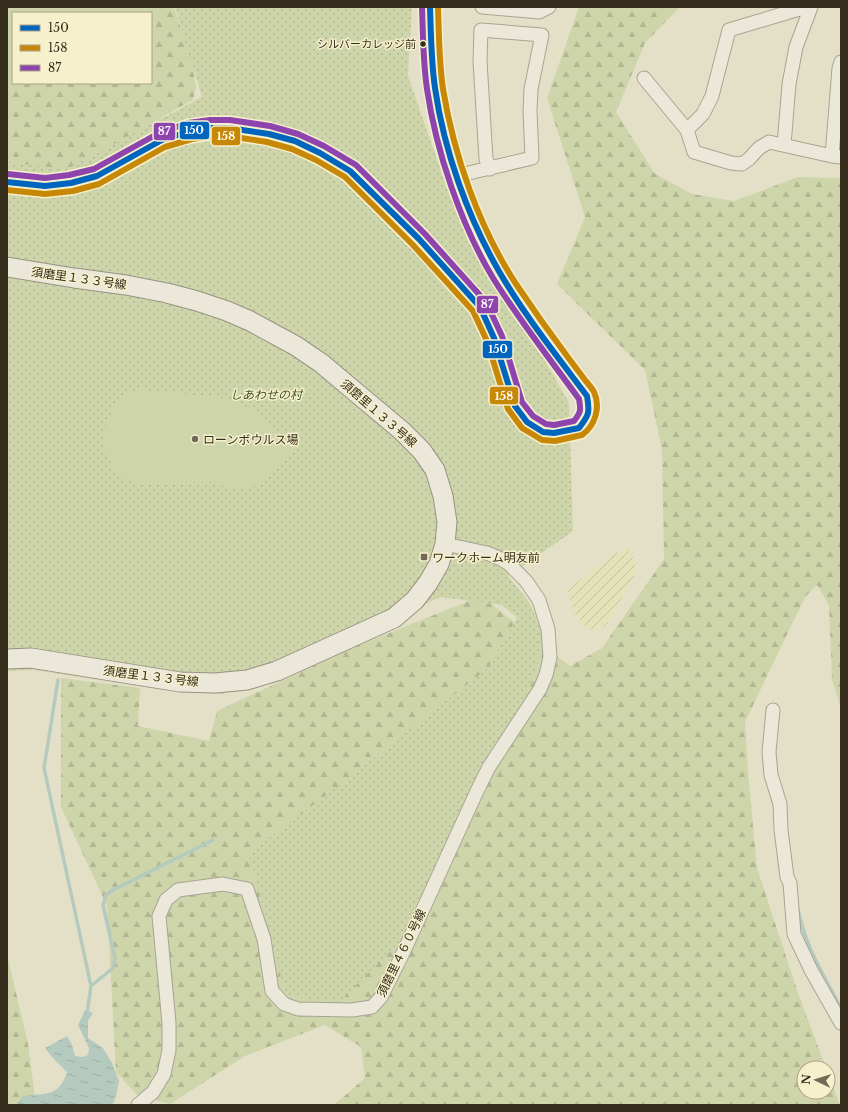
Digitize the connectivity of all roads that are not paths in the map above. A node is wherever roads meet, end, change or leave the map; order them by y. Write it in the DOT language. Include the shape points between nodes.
graph roads {
  1 [pos="430,7"];
  2 [pos="482,7"];
  3 [pos="549,7"];
  4 [pos="806,7"];
  5 [pos="811,7"];
  6 [pos="841,62"];
  7 [pos="644,78"];
  8 [pos="687,130"];
  9 [pos="784,145"];
  10 [pos="836,156"];
  11 [pos="490,169"];
  12 [pos="456,176"];
  13 [pos="7,182"];
  14 [pos="402,223"];
  15 [pos="420,239"];
  16 [pos="7,267"];
  17 [pos="445,544"];
  18 [pos="7,659"];
  19 [pos="773,710"];
  20 [pos="841,1023"];
  21 [pos="138,1105"];
  1 -- 12 [label="street" via="432,62 438,107"];
  2 -- 3 [label="street" via="539,12"];
  4 -- 8 [label="street" via="729,30 712,96 703,114"];
  5 -- 9 [label="street" via="796,47 789,84"];
  6 -- 10 [label="street"];
  7 -- 8 [label="street"];
  8 -- 9 [label="street" via="694,152 731,163 742,164 769,142"];
  9 -- 10 [label="street"];
  11 -- 11 [label="street" via="532,158 531,89 542,35 481,30 480,68 486,159"];
  11 -- 12 [label="street"];
  12 -- 15 [label="street" via="480,235 519,304 587,396 588,416 579,428 554,433 543,432 527,422 515,406 494,338 480,308"];
  13 -- 14 [label="street" via="45,186 71,183 97,176 162,140 190,131 228,128 295,141 320,153 350,170"];
  16 -- 17 [label="street, 須磨里１３３号線" via="126,285 197,301 250,321 296,346 327,368 422,451 435,470 443,496 447,522"];
  17 -- 18 [label="street, 須磨里１３３号線" via="439,564 428,583 415,600 394,618 277,671 247,680 215,683 180,682 31,658"];
  17 -- 21 [label="street, 須磨里４６０号線" via="501,559 526,581 539,600 548,628 550,657 540,689 489,767 477,791 381,997 372,1007 352,1010 298,1009 284,1004 272,990 264,939 247,889 223,884 178,890 166,900 159,916 169,1023 169,1050 164,1074 153,1092"];
  19 -- 20 [label="street" via="769,752 771,774 780,804 794,934"];
}
